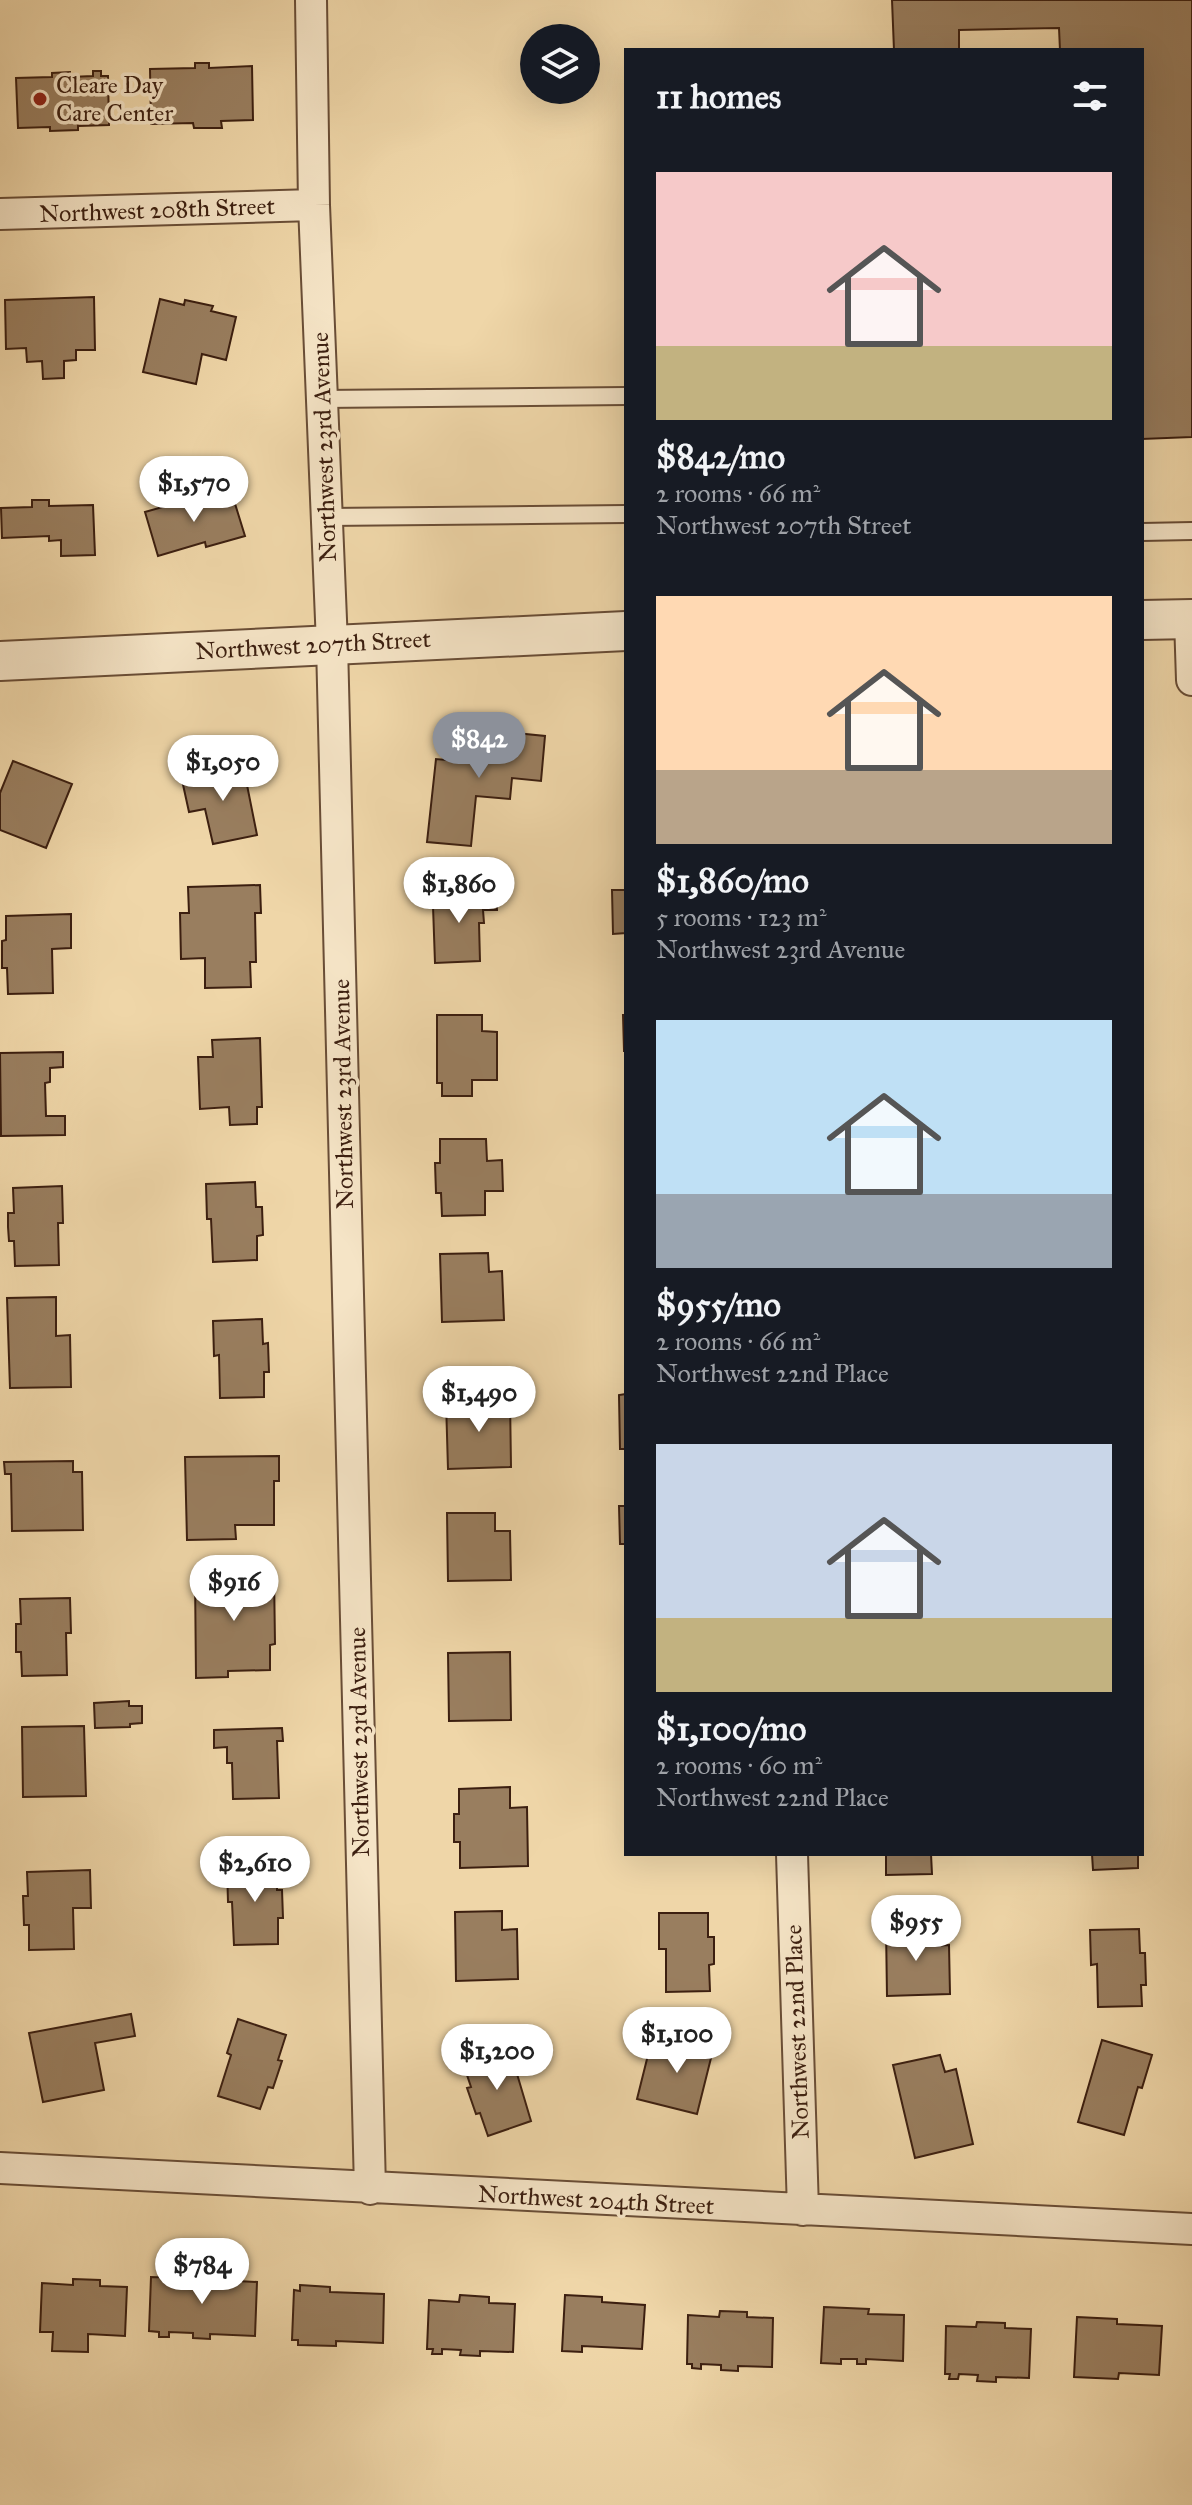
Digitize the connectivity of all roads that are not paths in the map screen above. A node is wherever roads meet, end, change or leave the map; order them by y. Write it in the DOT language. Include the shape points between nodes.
graph roads {
  1 [pos="311,0"];
  2 [pos="314,205"];
  3 [pos="0,214"];
  4 [pos="624,396"];
  5 [pos="322,399"];
  6 [pos="624,514"];
  7 [pos="327,517"];
  8 [pos="1192,531"];
  9 [pos="1144,532"];
  10 [pos="1191,619"];
  11 [pos="1144,620"];
  12 [pos="624,631"];
  13 [pos="332,644"];
  14 [pos="0,661"];
  15 [pos="1192,680"];
  16 [pos="792,1856"];
  17 [pos="0,2168"];
  18 [pos="370,2189"];
  19 [pos="803,2210"];
  20 [pos="1192,2229"];
  1 -- 2 [label="street, Northwest 23rd Avenue"];
  2 -- 3 [label="street, Northwest 208th Street"];
  2 -- 5 [label="street, Northwest 23rd Avenue"];
  4 -- 5 [label="lane"];
  5 -- 7 [label="street, Northwest 23rd Avenue"];
  6 -- 7 [label="lane"];
  7 -- 13 [label="street, Northwest 23rd Avenue"];
  8 -- 9 [label="lane"];
  10 -- 11 [label="street"];
  10 -- 15 [label="street"];
  12 -- 13 [label="street, Northwest 207th Street"];
  13 -- 14 [label="street, Northwest 207th Street"];
  13 -- 18 [label="street, Northwest 23rd Avenue"];
  16 -- 19 [label="street, Northwest 22nd Place"];
  17 -- 18 [label="street, Northwest 204th Street"];
  18 -- 19 [label="street, Northwest 204th Street"];
  19 -- 20 [label="street, Northwest 204th Street"];
}
